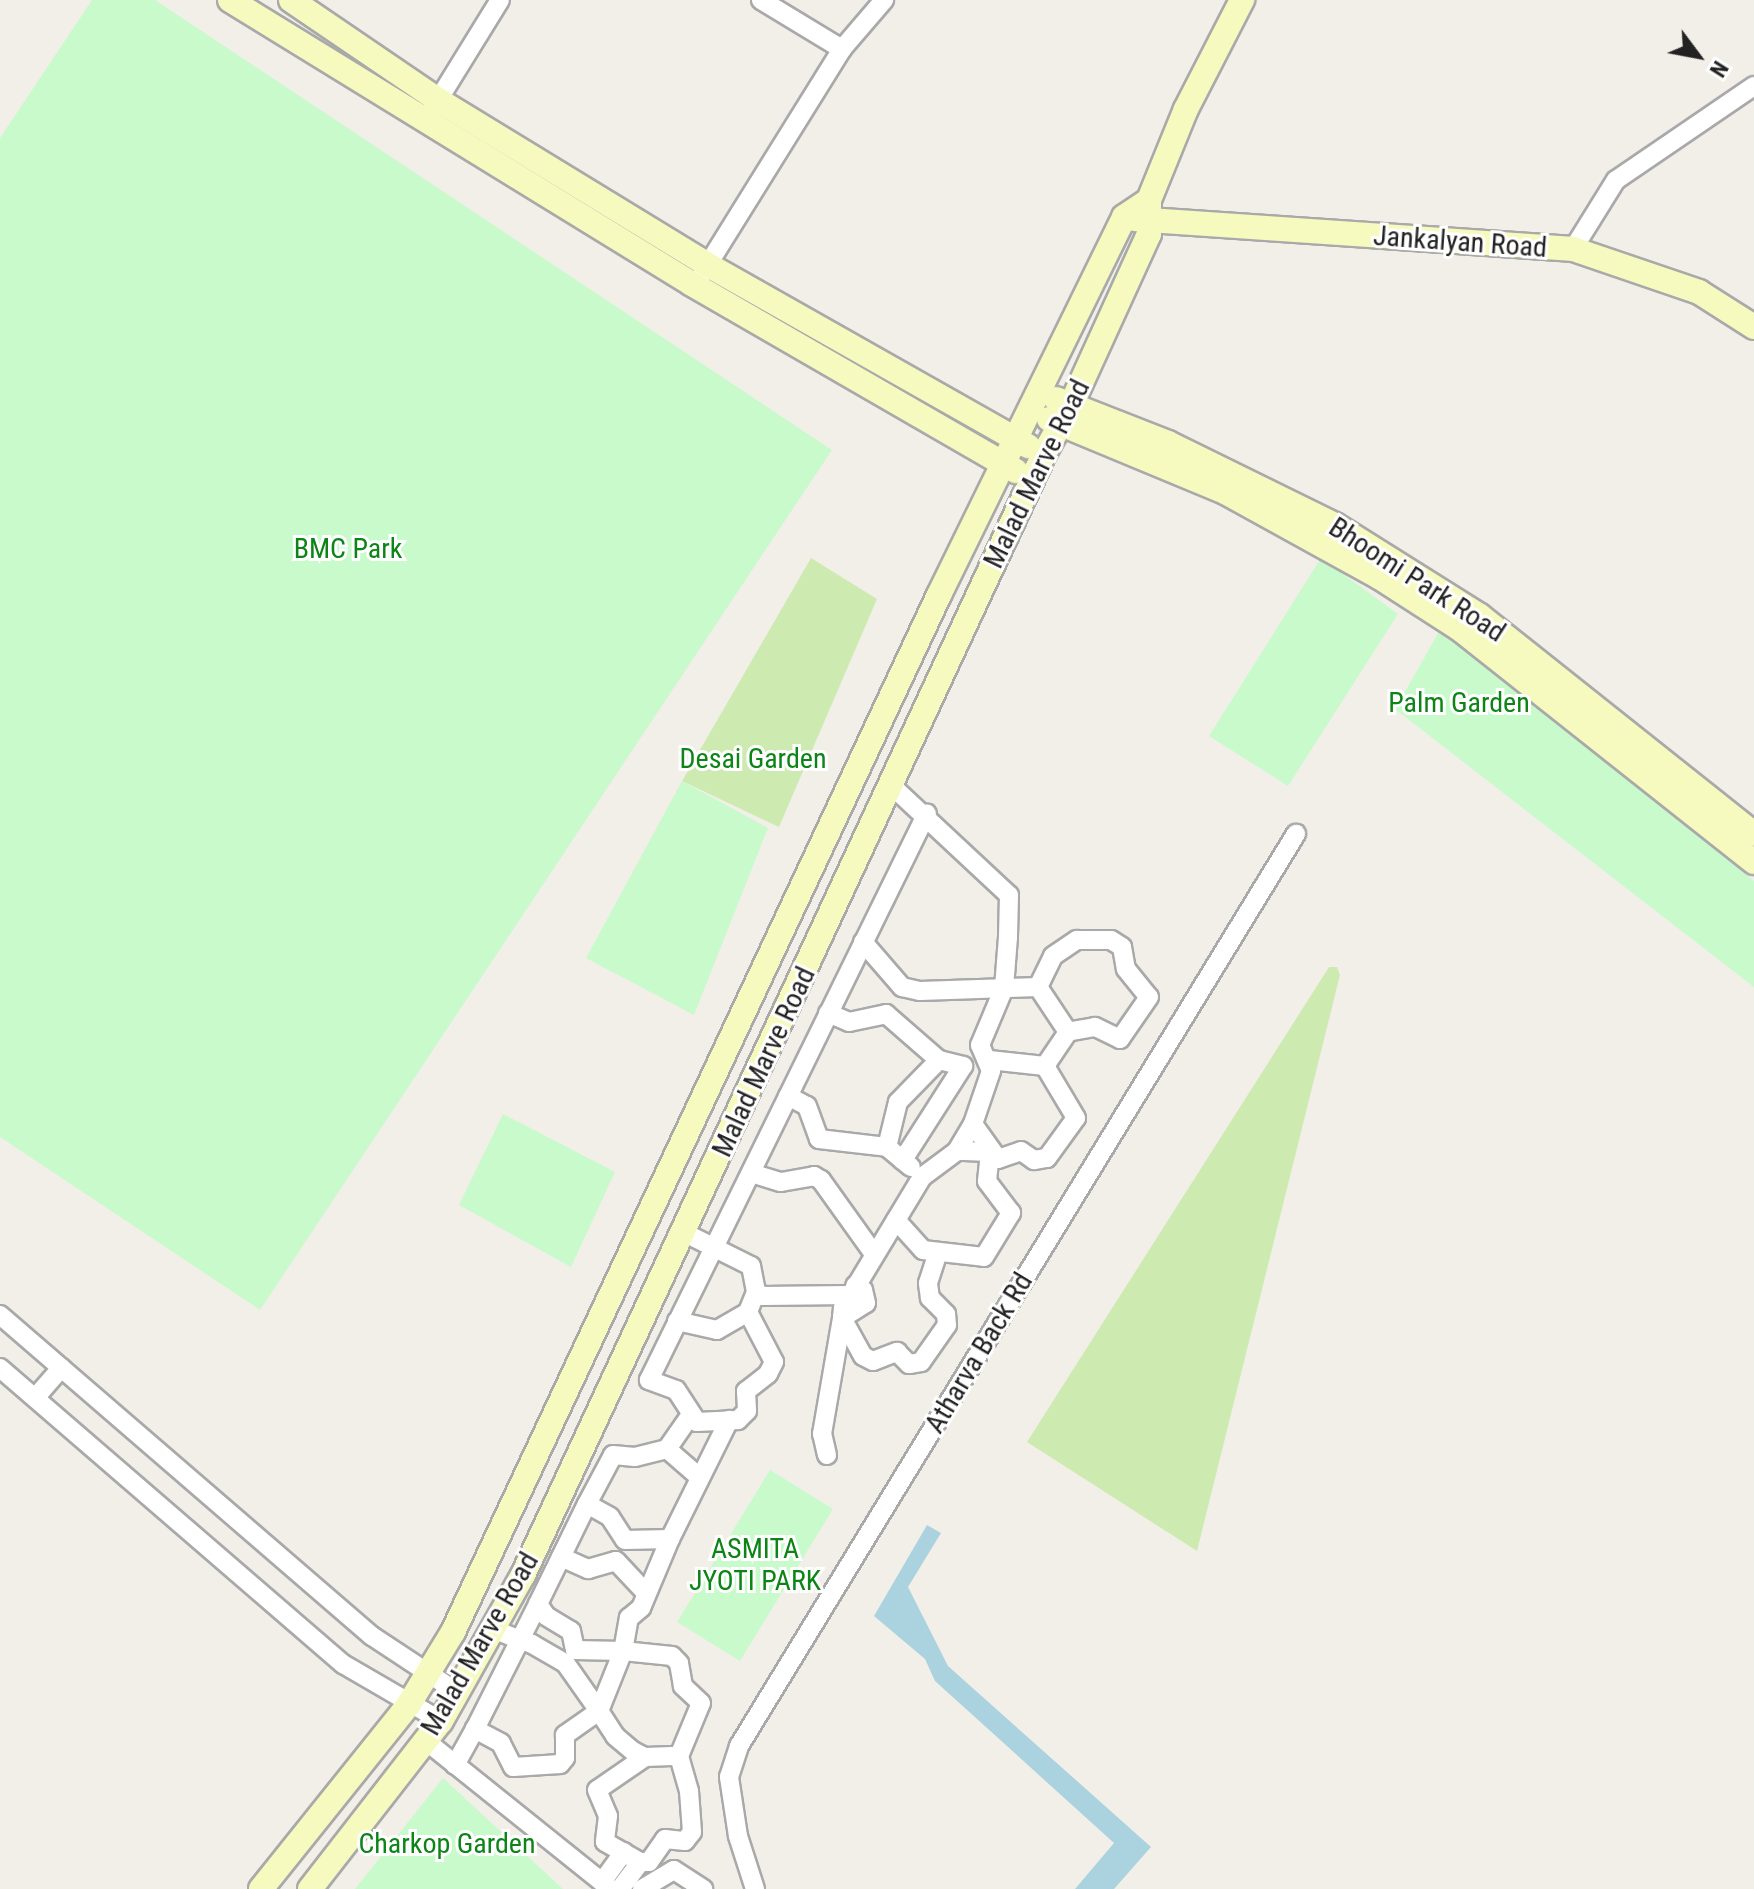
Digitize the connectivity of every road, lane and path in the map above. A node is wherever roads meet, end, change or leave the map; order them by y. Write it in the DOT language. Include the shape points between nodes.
graph roads {
  1 [pos="230,0"];
  2 [pos="291,0"];
  3 [pos="500,0"];
  4 [pos="761,0"];
  5 [pos="884,0"];
  6 [pos="1242,0"];
  7 [pos="842,49"];
  8 [pos="1754,86"];
  9 [pos="438,100"];
  10 [pos="423,122"];
  11 [pos="1149,211"];
  12 [pos="1124,217"];
  13 [pos="1573,249"];
  14 [pos="701,275"];
  15 [pos="1754,327"];
  16 [pos="1034,402"];
  17 [pos="1067,414"];
  18 [pos="1016,441"];
  19 [pos="1045,452"];
  20 [pos="1004,464"];
  21 [pos="1032,481"];
  22 [pos="1263,501"];
  23 [pos="1335,525"];
  24 [pos="1323,547"];
  25 [pos="1404,581"];
  26 [pos="944,585"];
  27 [pos="977,601"];
  28 [pos="1527,667"];
  29 [pos="1582,695"];
  30 [pos="1567,714"];
  31 [pos="877,732"];
  32 [pos="909,751"];
  33 [pos="1655,770"];
  34 [pos="893,787"];
  35 [pos="1706,810"];
  36 [pos="927,813"];
  37 [pos="1296,834"];
  38 [pos="1754,834"];
  39 [pos="1754,862"];
  40 [pos="863,942"];
  41 [pos="1038,987"];
  42 [pos="1004,988"];
  43 [pos="828,1013"];
  44 [pos="1068,1032"];
  45 [pos="939,1060"];
  46 [pos="989,1060"];
  47 [pos="1045,1066"];
  48 [pos="788,1096"];
  49 [pos="973,1124"];
  50 [pos="887,1147"];
  51 [pos="957,1151"];
  52 [pos="990,1152"];
  53 [pos="903,1160"];
  54 [pos="751,1173"];
  55 [pos="922,1177"];
  56 [pos="896,1220"];
  57 [pos="683,1232"];
  58 [pos="714,1246"];
  59 [pos="938,1253"];
  60 [pos="874,1254"];
  61 [pos="852,1290"];
  62 [pos="756,1292"];
  63 [pos="748,1312"];
  64 [pos="0,1315"];
  65 [pos="842,1318"];
  66 [pos="677,1321"];
  67 [pos="0,1368"];
  68 [pos="61,1368"];
  69 [pos="35,1398"];
  70 [pos="690,1416"];
  71 [pos="729,1420"];
  72 [pos="667,1449"];
  73 [pos="827,1455"];
  74 [pos="697,1475"];
  75 [pos="587,1504"];
  76 [pos="670,1539"];
  77 [pos="561,1557"];
  78 [pos="646,1593"];
  79 [pos="538,1604"];
  80 [pos="493,1629"];
  81 [pos="520,1640"];
  82 [pos="623,1651"];
  83 [pos="426,1676"];
  84 [pos="457,1692"];
  85 [pos="409,1704"];
  86 [pos="599,1711"];
  87 [pos="441,1721"];
  88 [pos="475,1729"];
  89 [pos="426,1741"];
  90 [pos="679,1756"];
  91 [pos="645,1757"];
  92 [pos="455,1765"];
  93 [pos="632,1857"];
  94 [pos="606,1886"];
  95 [pos="261,1889"];
  96 [pos="310,1889"];
  97 [pos="620,1889"];
  98 [pos="642,1889"];
  99 [pos="703,1889"];
  100 [pos="755,1889"];
  1 -- 10 [label="main road"];
  2 -- 9 [label="main road"];
  3 -- 9 [label="street"];
  4 -- 7 [label="street"];
  5 -- 7 [label="street"];
  6 -- 11 [label="main road, Malad Marve Road" via="1186,109"];
  7 -- 14 [label="street"];
  8 -- 13 [label="street" via="1616,180"];
  9 -- 10 [label="street"];
  9 -- 14 [label="main road"];
  10 -- 14 [label="main road"];
  11 -- 12 [label="main road, Jankalyan Road"];
  11 -- 13 [label="main road, Jankalyan Road"];
  11 -- 17 [label="main road, Malad Marve Road" via="1149,234"];
  12 -- 16 [label="main road, Malad Marve Road"];
  13 -- 15 [label="main road, Jankalyan Road" via="1699,292"];
  14 -- 18 [label="main road"];
  14 -- 20 [label="main road"];
  16 -- 17 [label="main road"];
  16 -- 18 [label="main road, Malad Marve Road"];
  17 -- 19 [label="main road, Malad Marve Road"];
  17 -- 22 [label="main road"];
  18 -- 19 [label="main road"];
  18 -- 20 [label="main road, Malad Marve Road"];
  19 -- 21 [label="main road, Malad Marve Road"];
  20 -- 21 [label="main road"];
  20 -- 26 [label="main road, Malad Marve Road"];
  21 -- 27 [label="main road, Malad Marve Road"];
  22 -- 23 [label="main road, Bhoomi Park Road"];
  22 -- 24 [label="main road"];
  23 -- 24 [label="main road"];
  23 -- 25 [label="main road, Bhoomi Park Road"];
  24 -- 25 [label="main road"];
  25 -- 28 [label="main road"];
  26 -- 27 [label="main road"];
  26 -- 31 [label="main road, Malad Marve Road"];
  27 -- 32 [label="main road, Malad Marve Road"];
  28 -- 29 [label="main road, Bhoomi Park Road"];
  28 -- 30 [label="main road"];
  29 -- 30 [label="main road"];
  29 -- 33 [label="main road, Bhoomi Park Road"];
  30 -- 33 [label="main road"];
  31 -- 32 [label="main road"];
  31 -- 83 [label="main road, Malad Marve Road" via="491,1557"];
  32 -- 34 [label="main road, Malad Marve Road"];
  33 -- 35 [label="main road"];
  34 -- 36 [label="street"];
  34 -- 57 [label="main road, Malad Marve Road"];
  35 -- 38 [label="main road"];
  35 -- 39 [label="main road"];
  36 -- 40 [label="street"];
  36 -- 42 [label="street" via="1009,895"];
  37 -- 100 [label="street, Atharva Back Rd" via="739,1746 729,1777 738,1836"];
  40 -- 42 [label="street" via="902,987"];
  40 -- 43 [label="street"];
  41 -- 42 [label="street"];
  41 -- 44 [label="street"];
  41 -- 44 [label="street" via="1053,956 1077,940 1111,940 1122,947 1126,969 1149,997 1120,1039 1095,1027"];
  42 -- 46 [label="street" via="980,1045"];
  43 -- 45 [label="street" via="849,1022 886,1014"];
  43 -- 48 [label="street"];
  44 -- 47 [label="street"];
  45 -- 50 [label="street" via="898,1102"];
  45 -- 53 [label="street" via="963,1066"];
  46 -- 47 [label="street"];
  46 -- 49 [label="street" via="991,1071"];
  47 -- 52 [label="street" via="1076,1118 1047,1158 1034,1160 1021,1151 998,1159"];
  48 -- 50 [label="street" via="807,1106 819,1139"];
  48 -- 54 [label="street"];
  49 -- 51 [label="street"];
  49 -- 52 [label="street"];
  50 -- 53 [label="street"];
  51 -- 52 [label="street"];
  51 -- 55 [label="street"];
  52 -- 59 [label="street" via="987,1181 1011,1213 984,1257 963,1251"];
  53 -- 55 [label="street"];
  54 -- 58 [label="street"];
  54 -- 60 [label="street" via="781,1182 814,1176 821,1180"];
  55 -- 56 [label="street"];
  56 -- 59 [label="street" via="914,1243"];
  56 -- 60 [label="street"];
  57 -- 58 [label="street"];
  57 -- 80 [label="main road, Malad Marve Road"];
  58 -- 62 [label="street" via="751,1266"];
  58 -- 66 [label="street"];
  59 -- 65 [label="street" via="928,1283 930,1298 946,1314 947,1325 921,1362 909,1364 897,1352 873,1361 863,1356"];
  60 -- 61 [label="street"];
  61 -- 62 [label="street"];
  61 -- 65 [label="street"];
  62 -- 63 [label="street"];
  63 -- 66 [label="street" via="717,1330"];
  63 -- 71 [label="street" via="774,1362 746,1391 747,1411 738,1420"];
  64 -- 68 [label="street"];
  65 -- 73 [label="street" via="822,1434"];
  66 -- 70 [label="street" via="649,1380 676,1390"];
  67 -- 69 [label="street"];
  68 -- 69 [label="street"];
  68 -- 83 [label="street" via="372,1636"];
  69 -- 85 [label="street" via="343,1664"];
  70 -- 71 [label="street" via="697,1422"];
  70 -- 72 [label="street"];
  71 -- 74 [label="street"];
  72 -- 74 [label="street"];
  72 -- 75 [label="street" via="635,1457 613,1455"];
  74 -- 76 [label="street"];
  75 -- 76 [label="street" via="610,1517 625,1540"];
  75 -- 77 [label="street"];
  76 -- 78 [label="street"];
  77 -- 78 [label="street" via="588,1569 616,1561"];
  77 -- 79 [label="street"];
  78 -- 82 [label="street" via="641,1608 629,1618"];
  79 -- 81 [label="street"];
  79 -- 82 [label="street" via="546,1616 571,1631 575,1650"];
  80 -- 81 [label="street"];
  80 -- 84 [label="main road, Malad Marve Road"];
  81 -- 86 [label="street" via="566,1664"];
  81 -- 88 [label="street"];
  82 -- 86 [label="street"];
  82 -- 90 [label="street" via="672,1656 679,1663 683,1686 701,1703"];
  83 -- 84 [label="street"];
  83 -- 85 [label="main road, Malad Marve Road"];
  84 -- 87 [label="main road, Malad Marve Road"];
  85 -- 87 [label="street"];
  85 -- 95 [label="main road, Malad Marve Road"];
  86 -- 88 [label="street" via="567,1731 560,1764 513,1767 501,1743"];
  86 -- 91 [label="street" via="615,1736"];
  87 -- 89 [label="main road, Malad Marve Road"];
  88 -- 92 [label="street"];
  89 -- 92 [label="street"];
  89 -- 96 [label="main road, Malad Marve Road"];
  90 -- 91 [label="street"];
  90 -- 93 [label="street" via="692,1832 685,1841 665,1839 649,1862"];
  91 -- 93 [label="street" via="597,1790 608,1816 605,1842"];
  92 -- 94 [label="street"];
  93 -- 94 [label="street"];
  93 -- 97 [label="street"];
  98 -- 99 [label="street" via="674,1870"];
}
